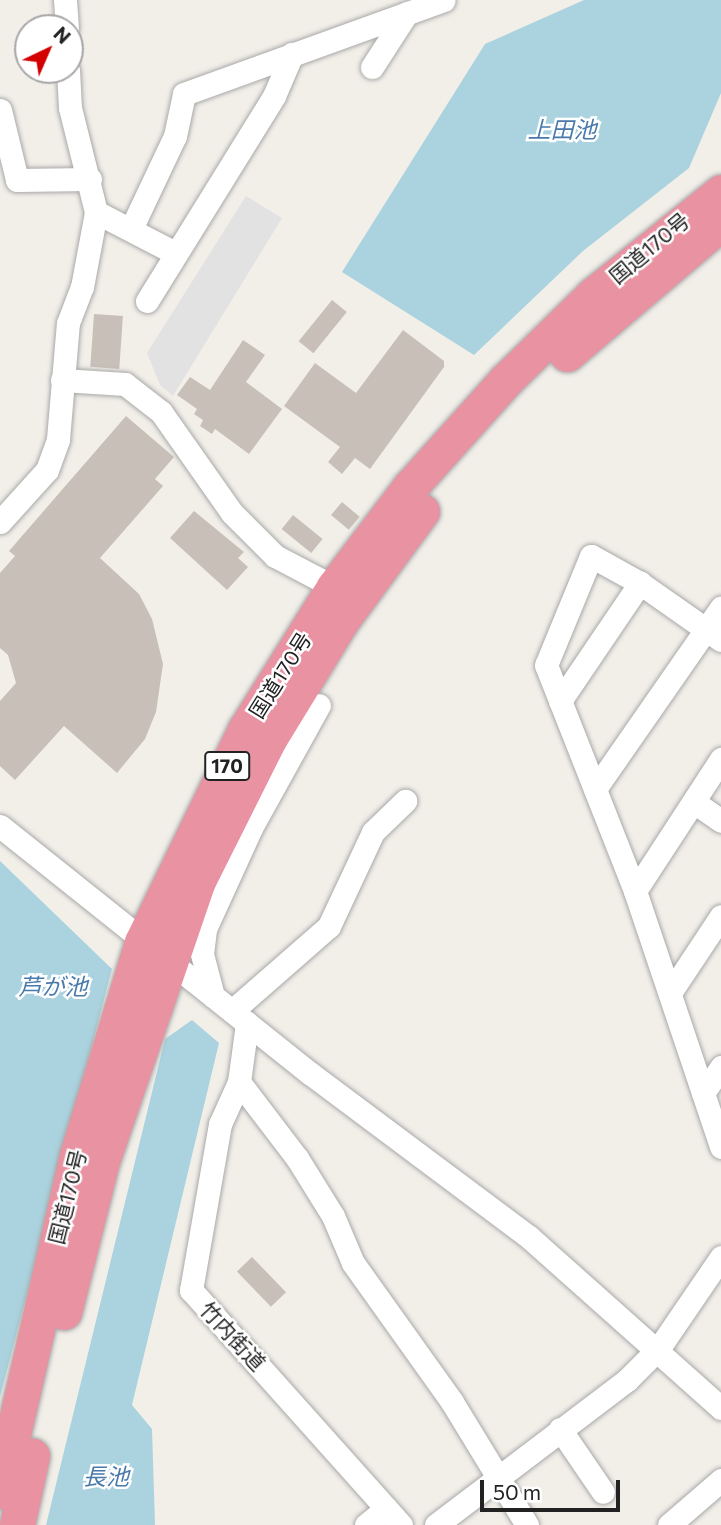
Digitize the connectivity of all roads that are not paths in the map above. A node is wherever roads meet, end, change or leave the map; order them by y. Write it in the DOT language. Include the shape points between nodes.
graph roads {
  1 [pos="444,0"];
  2 [pos="407,13"];
  3 [pos="292,54"];
  4 [pos="372,67"];
  5 [pos="69,84"];
  6 [pos="0,110"];
  7 [pos="90,180"];
  8 [pos="96,212"];
  9 [pos="714,212"];
  10 [pos="131,229"];
  11 [pos="175,253"];
  12 [pos="147,301"];
  13 [pos="62,380"];
  14 [pos="0,522"];
  15 [pos="640,583"];
  16 [pos="334,587"];
  17 [pos="721,608"];
  18 [pos="714,634"];
  19 [pos="560,701"];
  20 [pos="319,705"];
  21 [pos="721,759"];
  22 [pos="595,789"];
  23 [pos="405,801"];
  24 [pos="694,802"];
  25 [pos="721,821"];
  26 [pos="0,826"];
  27 [pos="635,891"];
  28 [pos="721,916"];
  29 [pos="155,952"];
  30 [pos="670,993"];
  31 [pos="213,996"];
  32 [pos="240,1017"];
  33 [pos="721,1066"];
  34 [pos="239,1082"];
  35 [pos="703,1093"];
  36 [pos="721,1147"];
  37 [pos="721,1257"];
  38 [pos="659,1348"];
  39 [pos="721,1408"];
  40 [pos="560,1429"];
  41 [pos="496,1476"];
  42 [pos="721,1480"];
  43 [pos="0,1491"];
  44 [pos="603,1492"];
  45 [pos="393,1517"];
  46 [pos="17,1525"];
  47 [pos="366,1525"];
  48 [pos="436,1525"];
  49 [pos="527,1525"];
  50 [pos="669,1525"];
  1 -- 2 [label="street"];
  2 -- 3 [label="street"];
  2 -- 4 [label="street"];
  3 -- 10 [label="street" via="184,93 175,136"];
  3 -- 11 [label="street" via="274,96"];
  5 -- 7 [label="street" via="70,108"];
  6 -- 7 [label="street" via="17,180"];
  7 -- 8 [label="street"];
  8 -- 10 [label="street"];
  8 -- 13 [label="street" via="82,287 68,323"];
  9 -- 16 [label="highway, 国道170号 / 170" via="593,295 506,380 410,487"];
  9 -- 29 [label="highway, 国道170号 / 170" via="522,397 420,513 342,620 268,741 197,883"];
  10 -- 11 [label="street"];
  11 -- 12 [label="street"];
  13 -- 14 [label="street" via="58,439 47,470"];
  13 -- 16 [label="street" via="125,384 158,397 161,412 232,513 275,556"];
  15 -- 18 [label="street"];
  15 -- 19 [label="street"];
  15 -- 19 [label="street" via="591,556 546,665"];
  16 -- 29 [label="highway, 国道170号 / 170" via="245,730"];
  17 -- 18 [label="street"];
  18 -- 22 [label="street"];
  19 -- 22 [label="street"];
  20 -- 31 [label="street" via="252,826 205,929 202,954"];
  21 -- 24 [label="street"];
  22 -- 27 [label="street"];
  23 -- 32 [label="street" via="373,832 329,926"];
  24 -- 25 [label="street"];
  24 -- 27 [label="street"];
  26 -- 29 [label="street"];
  27 -- 30 [label="street"];
  28 -- 30 [label="street"];
  29 -- 31 [label="street"];
  29 -- 43 [label="highway, 国道170号 / 170" via="133,983 77,1154"];
  29 -- 46 [label="highway, 国道170号 / 170" via="52,1360"];
  30 -- 35 [label="street"];
  31 -- 32 [label="street"];
  32 -- 34 [label="street, 竹内街道"];
  32 -- 38 [label="street" via="530,1237"];
  33 -- 35 [label="street"];
  34 -- 41 [label="street" via="297,1158 333,1216 353,1263 452,1402"];
  34 -- 45 [label="street, 竹内街道" via="220,1124 191,1290 349,1462"];
  35 -- 36 [label="street"];
  37 -- 38 [label="street"];
  38 -- 39 [label="street"];
  38 -- 40 [label="street" via="627,1380"];
  40 -- 41 [label="street"];
  40 -- 44 [label="street"];
  41 -- 48 [label="street"];
  41 -- 49 [label="street"];
  42 -- 50 [label="street"];
  45 -- 47 [label="street"];
}
